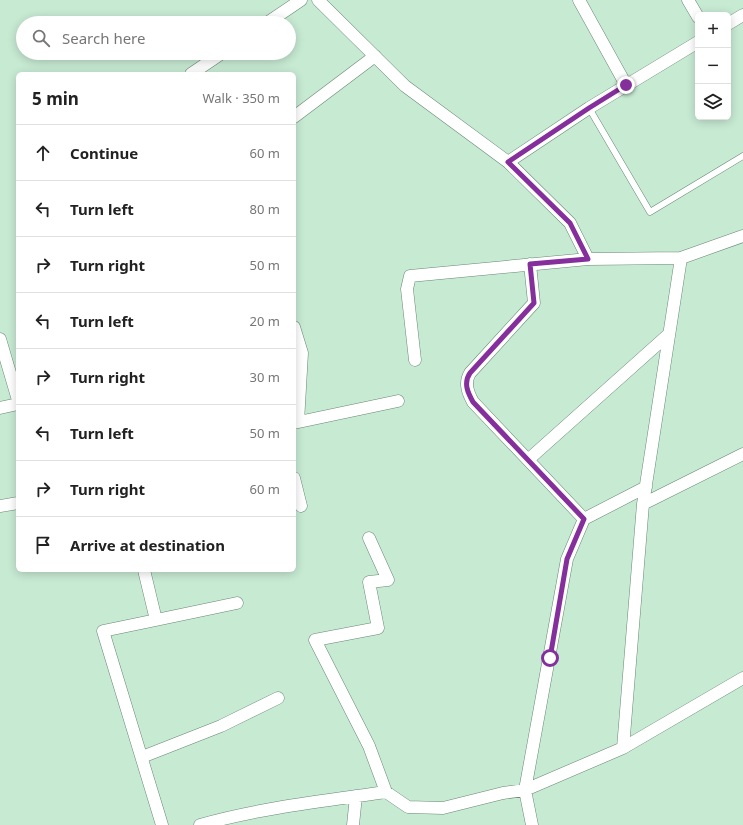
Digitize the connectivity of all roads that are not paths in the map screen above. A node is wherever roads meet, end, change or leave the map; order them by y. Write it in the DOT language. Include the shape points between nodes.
graph roads {
  1 [pos="301,0"];
  2 [pos="318,0"];
  3 [pos="579,0"];
  4 [pos="688,0"];
  5 [pos="695,12"];
  6 [pos="743,15"];
  7 [pos="277,16"];
  8 [pos="731,22"];
  9 [pos="695,44"];
  10 [pos="375,56"];
  11 [pos="212,60"];
  12 [pos="194,72"];
  13 [pos="626,85"];
  14 [pos="589,108"];
  15 [pos="296,115"];
  16 [pos="743,156"];
  17 [pos="508,162"];
  18 [pos="742,242"];
  19 [pos="681,258"];
  20 [pos="588,259"];
  21 [pos="530,264"];
  22 [pos="296,334"];
  23 [pos="669,334"];
  24 [pos="0,340"];
  25 [pos="415,360"];
  26 [pos="16,393"];
  27 [pos="398,401"];
  28 [pos="16,404"];
  29 [pos="0,408"];
  30 [pos="296,423"];
  31 [pos="743,454"];
  32 [pos="529,459"];
  33 [pos="296,486"];
  34 [pos="646,487"];
  35 [pos="16,503"];
  36 [pos="643,504"];
  37 [pos="0,506"];
  38 [pos="301,506"];
  39 [pos="584,519"];
  40 [pos="369,538"];
  41 [pos="144,572"];
  42 [pos="237,603"];
  43 [pos="156,620"];
  44 [pos="743,678"];
  45 [pos="278,698"];
  46 [pos="623,748"];
  47 [pos="142,757"];
  48 [pos="525,790"];
  49 [pos="386,792"];
  50 [pos="356,796"];
  51 [pos="162,825"];
  52 [pos="200,825"];
  53 [pos="353,825"];
  54 [pos="532,825"];
  1 -- 7 [label="street"];
  2 -- 10 [label="street"];
  3 -- 13 [label="street"];
  4 -- 5 [label="street"];
  6 -- 8 [label="street"];
  9 -- 13 [label="street"];
  10 -- 15 [label="street"];
  10 -- 17 [label="street" via="405,86"];
  11 -- 12 [label="street"];
  13 -- 14 [label="street"];
  14 -- 16 [label="lane" via="650,212"];
  14 -- 17 [label="street"];
  17 -- 20 [label="street" via="570,223"];
  18 -- 19 [label="street"];
  19 -- 20 [label="street"];
  19 -- 23 [label="street"];
  20 -- 21 [label="street"];
  21 -- 25 [label="street" via="410,276 407,289"];
  21 -- 32 [label="street" via="534,303 470,373 467,384 468,394 473,402"];
  22 -- 30 [label="street" via="302,353"];
  23 -- 32 [label="street"];
  23 -- 34 [label="street"];
  24 -- 26 [label="street"];
  27 -- 30 [label="street"];
  28 -- 29 [label="street"];
  31 -- 36 [label="street"];
  32 -- 39 [label="street"];
  33 -- 38 [label="street"];
  34 -- 36 [label="street"];
  34 -- 39 [label="street"];
  35 -- 37 [label="street"];
  36 -- 46 [label="street"];
  39 -- 48 [label="street" via="567,559"];
  40 -- 49 [label="street" via="388,580 369,582 378,628 315,640 368,746"];
  41 -- 43 [label="street"];
  42 -- 43 [label="street"];
  43 -- 47 [label="street" via="103,631"];
  44 -- 46 [label="street"];
  45 -- 47 [label="street" via="221,726"];
  46 -- 48 [label="street"];
  47 -- 51 [label="street"];
  48 -- 49 [label="street" via="442,808 408,807"];
  48 -- 54 [label="street"];
  49 -- 50 [label="street"];
  50 -- 52 [label="street" via="231,816"];
  50 -- 53 [label="street"];
}
